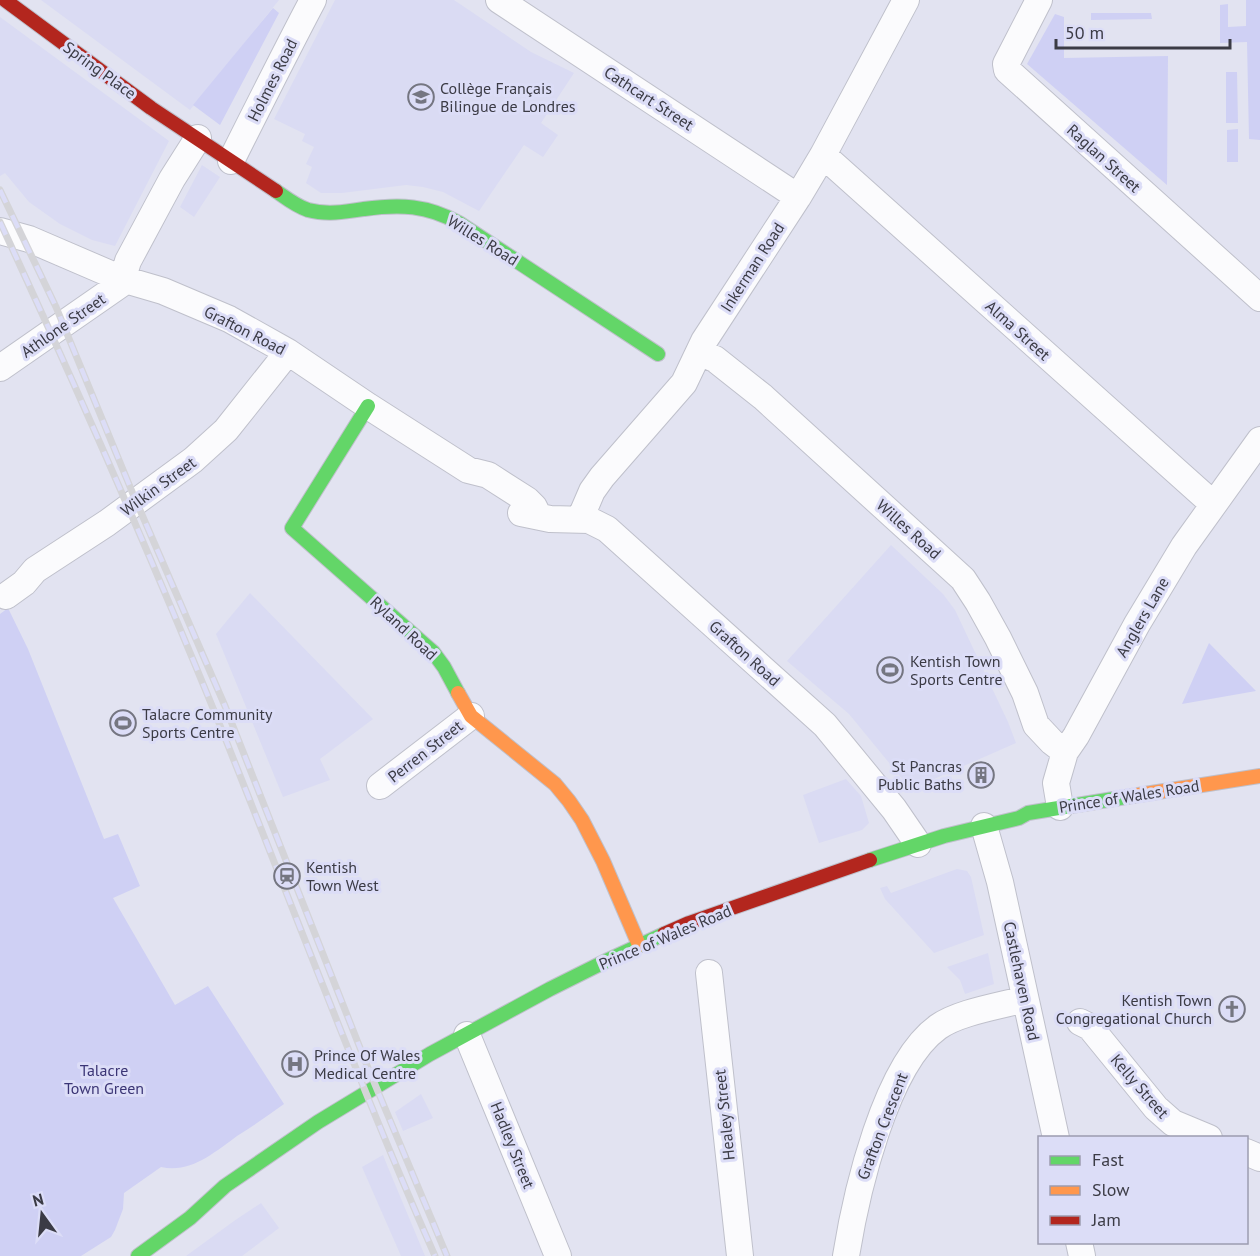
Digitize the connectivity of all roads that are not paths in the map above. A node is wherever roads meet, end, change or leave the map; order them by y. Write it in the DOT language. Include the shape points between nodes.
graph roads {
  1 [pos="4,0"];
  2 [pos="313,0"];
  3 [pos="499,0"];
  4 [pos="906,0"];
  5 [pos="1039,0"];
  6 [pos="198,138"];
  7 [pos="823,155"];
  8 [pos="231,160"];
  9 [pos="798,197"];
  10 [pos="0,231"];
  11 [pos="122,279"];
  12 [pos="1260,298"];
  13 [pos="288,352"];
  14 [pos="658,354"];
  15 [pos="693,363"];
  16 [pos="0,368"];
  17 [pos="368,406"];
  18 [pos="1260,440"];
  19 [pos="1213,504"];
  20 [pos="580,519"];
  21 [pos="6,596"];
  22 [pos="471,716"];
  23 [pos="1065,752"];
  24 [pos="1260,776"];
  25 [pos="380,786"];
  26 [pos="1060,807"];
  27 [pos="984,826"];
  28 [pos="918,844"];
  29 [pos="639,945"];
  30 [pos="709,973"];
  31 [pos="1025,999"];
  32 [pos="1080,1022"];
  33 [pos="467,1035"];
  34 [pos="1056,1136"];
  35 [pos="1206,1136"];
  36 [pos="138,1256"];
  37 [pos="558,1256"];
  38 [pos="740,1256"];
  39 [pos="846,1256"];
  1 -- 6 [label="street, Spring Place"];
  2 -- 8 [label="street, Holmes Road"];
  3 -- 9 [label="street, Cathcart Street"];
  4 -- 7 [label="street, Inkerman Road"];
  5 -- 12 [label="street, Raglan Street" via="1006,64 1007,70"];
  6 -- 8 [label="street, Willes Road"];
  6 -- 11 [label="street" via="166,189"];
  7 -- 9 [label="street, Inkerman Road"];
  7 -- 19 [label="street, Alma Street"];
  8 -- 14 [label="street, Willes Road" via="310,211 331,213 395,206 437,211"];
  9 -- 15 [label="street, Inkerman Road"];
  10 -- 11 [label="street, Grafton Road" via="29,239"];
  11 -- 13 [label="street, Grafton Road" via="163,291 229,319"];
  11 -- 16 [label="street, Athlone Street" via="121,284"];
  13 -- 17 [label="street, Grafton Road"];
  13 -- 21 [label="street, Wilkin Street" via="226,430 200,455 35,570"];
  15 -- 20 [label="street, Inkerman Road" via="674,395 602,477"];
  15 -- 23 [label="street, Willes Road" via="715,359 763,396 963,579 998,638 1036,725"];
  17 -- 20 [label="street, Grafton Road" via="468,470 479,487 520,513"];
  17 -- 22 [label="street, Ryland Road" via="292,528 433,652"];
  18 -- 19 [label="street, Anglers Lane"];
  19 -- 23 [label="street, Anglers Lane" via="1137,624"];
  20 -- 28 [label="street, Grafton Road" via="607,529 825,725 894,808"];
  22 -- 25 [label="street, Perren Street"];
  22 -- 29 [label="street, Ryland Road" via="566,795 585,825"];
  23 -- 26 [label="street, Anglers Lane" via="1056,783"];
  24 -- 26 [label="street, Prince of Wales Road"];
  26 -- 27 [label="street, Prince of Wales Road"];
  27 -- 28 [label="street, Prince of Wales Road"];
  27 -- 31 [label="street, Castlehaven Road"];
  28 -- 29 [label="street, Prince of Wales Road" via="697,920"];
  29 -- 33 [label="street, Prince of Wales Road"];
  30 -- 38 [label="street, Healey Street"];
  31 -- 34 [label="street, Castlehaven Road"];
  31 -- 39 [label="street, Grafton Crescent" via="945,1023 913,1053 886,1107 864,1171"];
  32 -- 35 [label="street, Kelly Street" via="1090,1027 1156,1108 1173,1123"];
  33 -- 36 [label="street, Prince of Wales Road" via="305,1130 225,1186"];
  33 -- 37 [label="street, Hadley Street"];
}
